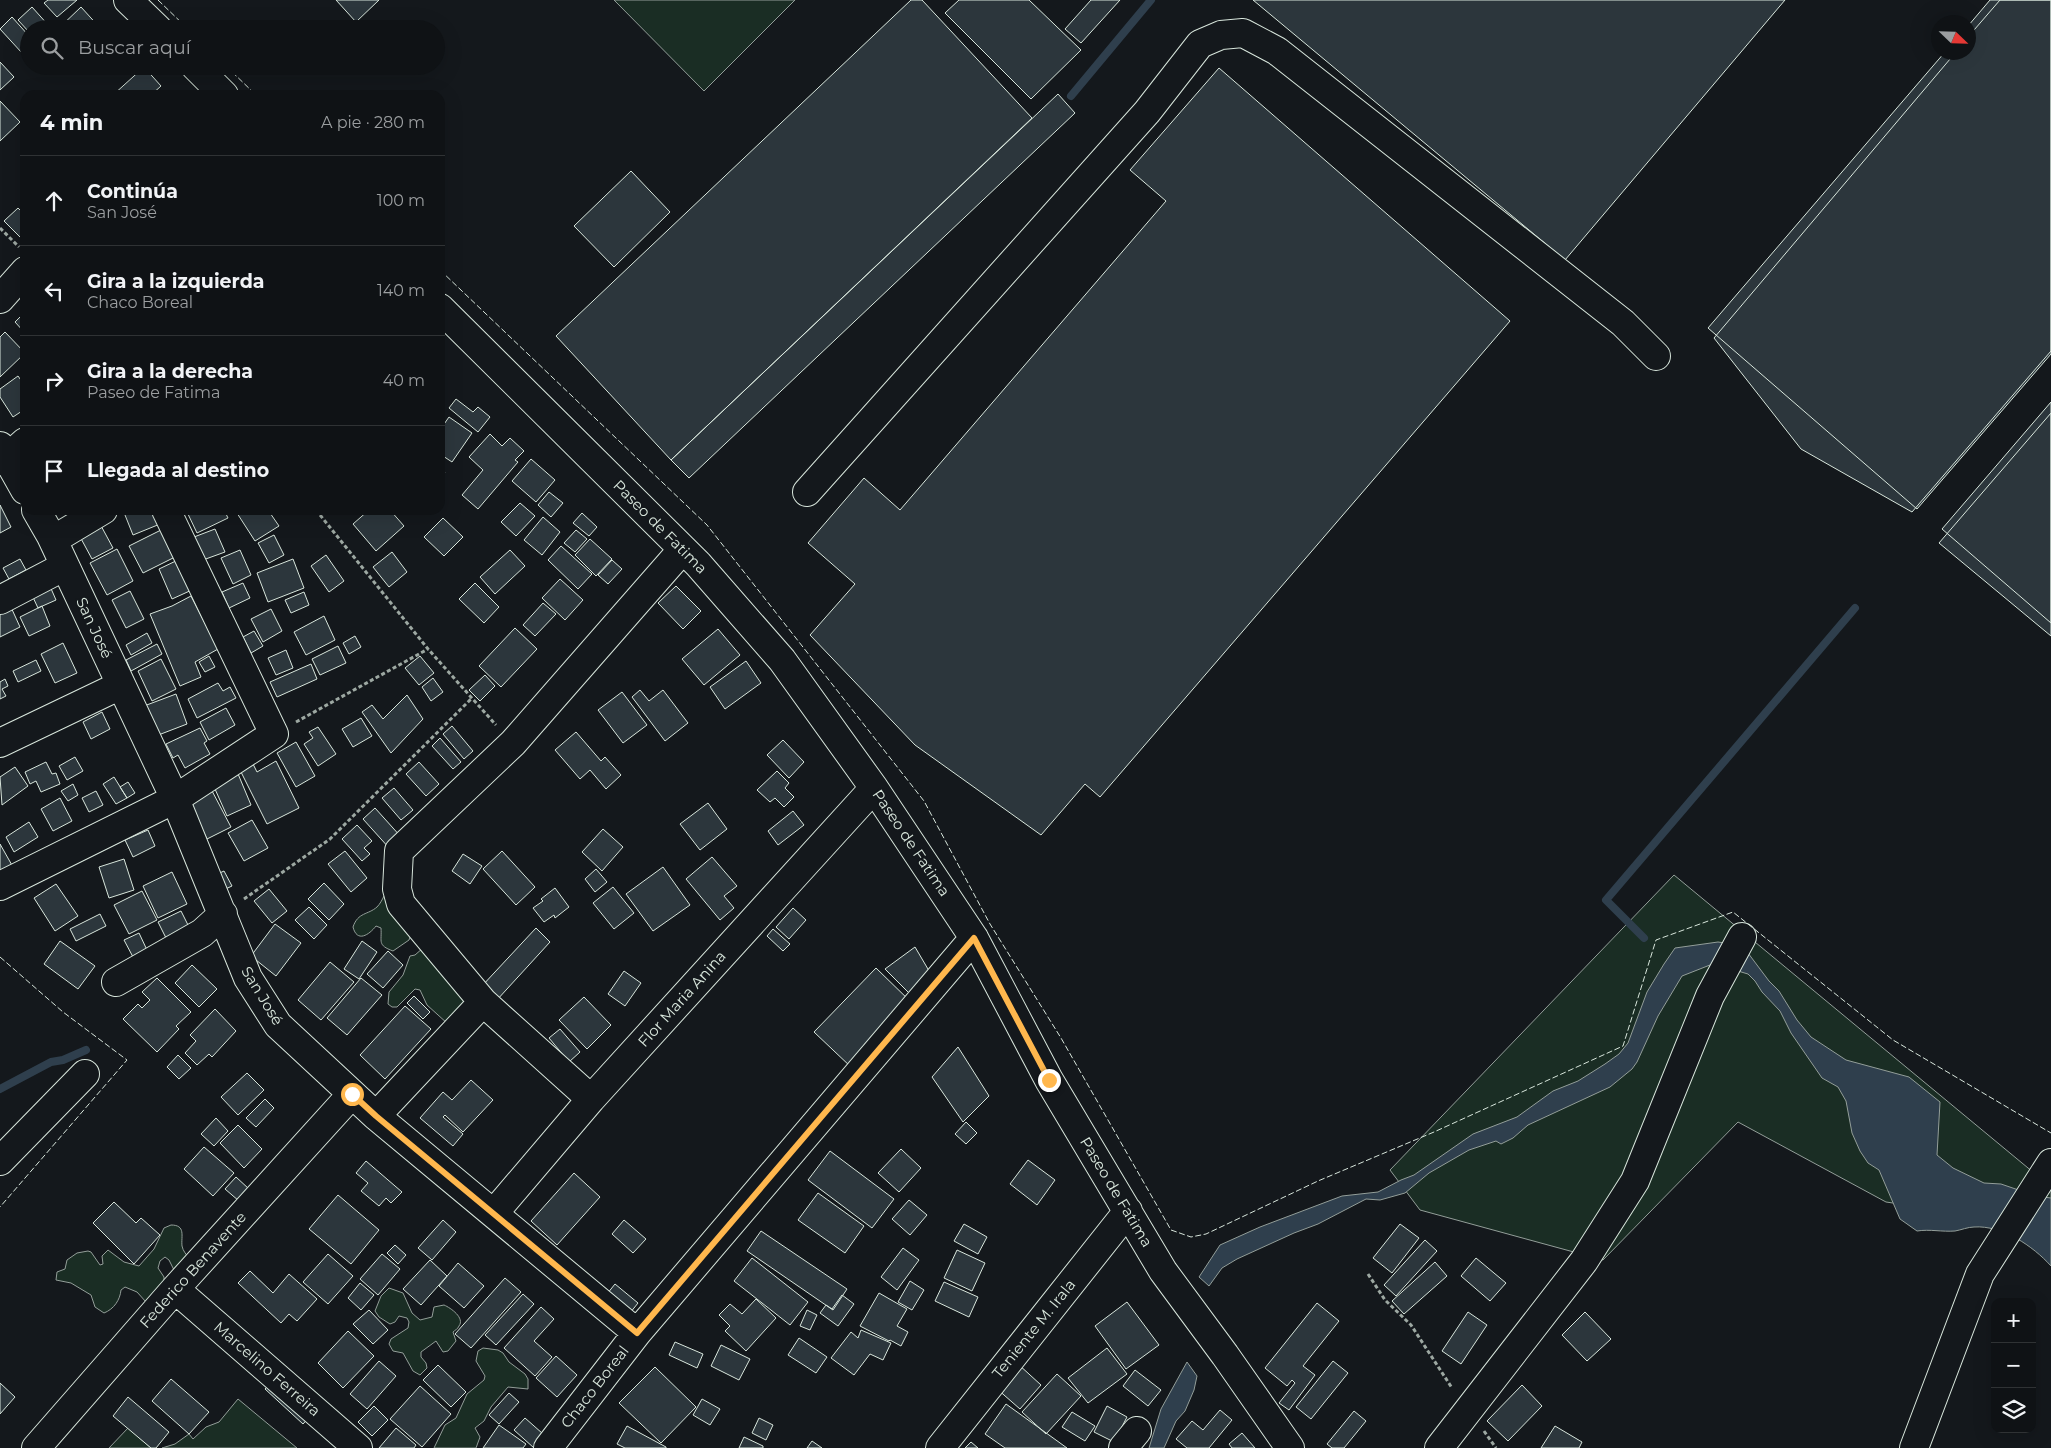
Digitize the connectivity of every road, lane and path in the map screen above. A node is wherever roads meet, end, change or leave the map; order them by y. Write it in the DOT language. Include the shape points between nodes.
graph roads {
  1 [pos="128,0"];
  2 [pos="149,20"];
  3 [pos="204,75"];
  4 [pos="219,90"];
  5 [pos="0,228"];
  6 [pos="20,247"];
  7 [pos="20,277"];
  8 [pos="0,299"];
  9 [pos="445,313"];
  10 [pos="1656,356"];
  11 [pos="8,452"];
  12 [pos="20,479"];
  13 [pos="807,492"];
  14 [pos="39,515"];
  15 [pos="95,515"];
  16 [pos="168,515"];
  17 [pos="320,515"];
  18 [pos="53,540"];
  19 [pos="683,549"];
  20 [pos="65,566"];
  21 [pos="0,600"];
  22 [pos="428,649"];
  23 [pos="121,685"];
  24 [pos="472,698"];
  25 [pos="274,734"];
  26 [pos="0,742"];
  27 [pos="514,744"];
  28 [pos="874,788"];
  29 [pos="175,799"];
  30 [pos="0,886"];
  31 [pos="222,914"];
  32 [pos="1742,937"];
  33 [pos="974,938"];
  34 [pos="116,982"];
  35 [pos="483,1002"];
  36 [pos="85,1074"];
  37 [pos="352,1094"];
  38 [pos="591,1099"];
  39 [pos="376,1116"];
  40 [pos="0,1161"];
  41 [pos="2051,1163"];
  42 [pos="1128,1211"];
  43 [pos="494,1213"];
  44 [pos="1368,1274"];
  45 [pos="175,1289"];
  46 [pos="637,1333"];
  47 [pos="1467,1410"];
  48 [pos="36,1448"];
  49 [pos="358,1448"];
  50 [pos="548,1448"];
  51 [pos="940,1448"];
  52 [pos="1290,1448"];
  53 [pos="1439,1448"];
  54 [pos="1496,1448"];
  55 [pos="1914,1448"];
  1 -- 2 [label="street"];
  3 -- 4 [label="street"];
  5 -- 6 [label="path"];
  7 -- 8 [label="street"];
  9 -- 19 [label="street, Paseo de Fatima"];
  10 -- 13 [label="street" via="1623,323 1276,51 1243,33 1221,35 1200,44 1147,112"];
  11 -- 12 [label="street"];
  14 -- 18 [label="street, San José"];
  15 -- 18 [label="street"];
  16 -- 25 [label="street"];
  17 -- 22 [label="path"];
  18 -- 20 [label="street, San José"];
  19 -- 27 [label="street"];
  19 -- 28 [label="street, Paseo de Fatima" via="782,660"];
  20 -- 21 [label="street"];
  20 -- 23 [label="street, San José"];
  22 -- 24 [label="path"];
  22 -- 25 [label="path"];
  23 -- 26 [label="street"];
  23 -- 29 [label="street, San José"];
  24 -- 27 [label="path"];
  24 -- 31 [label="path" via="330,839"];
  25 -- 29 [label="street"];
  27 -- 35 [label="street" via="398,851 397,889 401,904"];
  28 -- 33 [label="street, Paseo de Fatima"];
  28 -- 38 [label="street, Flor Maria Anina"];
  29 -- 30 [label="street"];
  29 -- 31 [label="street, San José"];
  31 -- 34 [label="street" via="202,933"];
  31 -- 37 [label="street, San José" via="248,978 278,1025"];
  32 -- 47 [label="street" via="1710,996 1635,1181 1584,1261"];
  33 -- 42 [label="street, Paseo de Fatima" via="1049,1080"];
  33 -- 46 [label="street, Chaco Boreal"];
  35 -- 38 [label="street"];
  35 -- 39 [label="street"];
  36 -- 40 [label="street"];
  37 -- 39 [label="street, San José"];
  37 -- 45 [label="street, Federico Benavente"];
  38 -- 43 [label="street, Flor Maria Anina"];
  39 -- 43 [label="street, San José"];
  41 -- 55 [label="street" via="1980,1274"];
  42 -- 51 [label="street, Teniente M. Irala"];
  42 -- 52 [label="street, Paseo de Fatima" via="1162,1271"];
  43 -- 46 [label="street, San José"];
  44 -- 47 [label="path" via="1385,1300 1411,1325"];
  45 -- 48 [label="street, Federico Benavente"];
  45 -- 49 [label="street, Marcelino Ferreira"];
  46 -- 50 [label="street, Chaco Boreal"];
  47 -- 53 [label="street"];
  47 -- 54 [label="path"];
}
